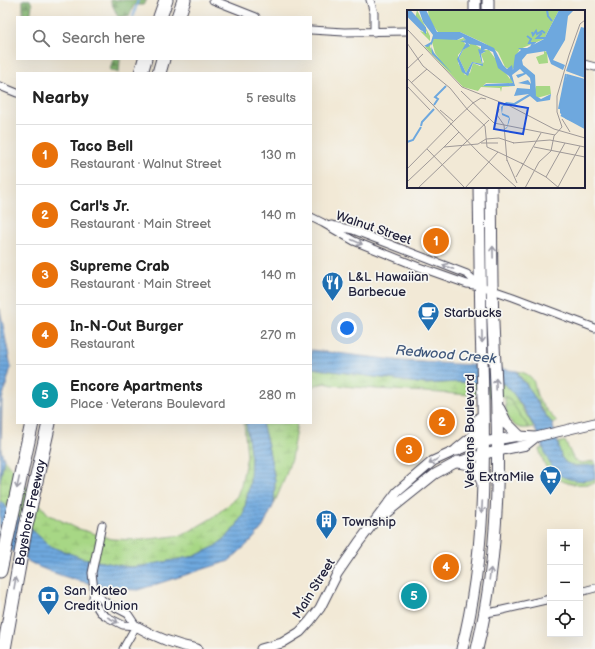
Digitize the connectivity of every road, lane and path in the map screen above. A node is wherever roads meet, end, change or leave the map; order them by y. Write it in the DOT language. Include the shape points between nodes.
graph roads {
  1 [pos="166,0"];
  2 [pos="184,0"];
  3 [pos="213,0"];
  4 [pos="370,0"];
  5 [pos="160,16"];
  6 [pos="178,16"];
  7 [pos="253,16"];
  8 [pos="312,30"];
  9 [pos="407,31"];
  10 [pos="374,32"];
  11 [pos="146,60"];
  12 [pos="163,60"];
  13 [pos="585,64"];
  14 [pos="595,67"];
  15 [pos="141,72"];
  16 [pos="159,72"];
  17 [pos="0,86"];
  18 [pos="16,93"];
  19 [pos="478,188"];
  20 [pos="492,188"];
  21 [pos="312,218"];
  22 [pos="323,223"];
  23 [pos="481,286"];
  24 [pos="493,291"];
  25 [pos="595,328"];
  26 [pos="497,402"];
  27 [pos="483,404"];
  28 [pos="595,423"];
  29 [pos="32,424"];
  30 [pos="49,424"];
  31 [pos="519,436"];
  32 [pos="536,437"];
  33 [pos="498,440"];
  34 [pos="484,442"];
  35 [pos="457,450"];
  36 [pos="497,451"];
  37 [pos="484,454"];
  38 [pos="457,462"];
  39 [pos="483,488"];
  40 [pos="374,524"];
  41 [pos="102,525"];
  42 [pos="0,571"];
  43 [pos="94,587"];
  44 [pos="595,588"];
  45 [pos="583,591"];
  46 [pos="474,592"];
  47 [pos="547,600"];
  48 [pos="486,613"];
  49 [pos="136,626"];
  50 [pos="466,627"];
  51 [pos="283,646"];
  52 [pos="4,649"];
  53 [pos="123,649"];
  54 [pos="197,649"];
  55 [pos="261,649"];
  56 [pos="462,649"];
  57 [pos="477,649"];
  1 -- 5 [label="highway"];
  2 -- 6 [label="highway"];
  3 -- 7 [label="street"];
  4 -- 10 [label="street" via="374,13"];
  8 -- 10 [label="street"];
  9 -- 10 [label="street"];
  11 -- 15 [label="highway"];
  12 -- 16 [label="highway"];
  13 -- 14 [label="street"];
  17 -- 18 [label="street"];
  19 -- 23 [label="main road, Veterans Boulevard"];
  24 -- 20 [label="main road, Veterans Boulevard, one-way"];
  21 -- 22 [label="street, Walnut Street"];
  22 -- 23 [label="street, Walnut Street, one-way" via="361,244 467,284"];
  23 -- 22 [label="street, Walnut Street, one-way" via="459,271 353,230"];
  23 -- 24 [label="street, Walnut Street"];
  23 -- 27 [label="main road, Veterans Boulevard, one-way"];
  24 -- 25 [label="street, Walnut Street"];
  26 -- 24 [label="main road, Veterans Boulevard, one-way"];
  26 -- 31 [label="main road" via="503,419"];
  26 -- 33 [label="main road, Veterans Boulevard"];
  27 -- 34 [label="main road, Veterans Boulevard"];
  27 -- 35 [label="main road" via="473,437"];
  28 -- 32 [label="street, Main Street"];
  29 -- 42 [label="highway, Bayshore Freeway, one-way"];
  52 -- 30 [label="highway, Bayshore Freeway, one-way" via="18,564"];
  31 -- 32 [label="street, Main Street"];
  31 -- 33 [label="street, Main Street"];
  32 -- 36 [label="street, Main Street" via="526,445"];
  33 -- 34 [label="street, Main Street"];
  33 -- 36 [label="main road, Veterans Boulevard"];
  34 -- 35 [label="street, Main Street"];
  34 -- 37 [label="main road, Veterans Boulevard"];
  35 -- 40 [label="street, Main Street, one-way" via="433,461 397,492"];
  36 -- 37 [label="street, Main Street"];
  48 -- 36 [label="main road, Veterans Boulevard, one-way" via="495,535"];
  37 -- 38 [label="street, Main Street"];
  37 -- 39 [label="main road, Veterans Boulevard"];
  38 -- 39 [label="main road" via="474,466 480,475"];
  38 -- 40 [label="street, Main Street" via="435,474"];
  39 -- 46 [label="main road, Veterans Boulevard, one-way"];
  40 -- 51 [label="street, Main Street" via="337,574 320,608 300,632"];
  41 -- 43 [label="street" via="92,572"];
  43 -- 49 [label="street" via="103,601 128,614"];
  43 -- 49 [label="street, one-way" via="93,598 100,612 123,625"];
  44 -- 45 [label="street"];
  46 -- 48 [label="main road"];
  46 -- 50 [label="main road, Veterans Boulevard"];
  47 -- 48 [label="street"];
  48 -- 50 [label="main road"];
  48 -- 57 [label="main road, Veterans Boulevard"];
  49 -- 53 [label="street"];
  49 -- 54 [label="street" via="172,643"];
  50 -- 56 [label="main road, Veterans Boulevard"];
  51 -- 55 [label="street, Main Street"];
}
